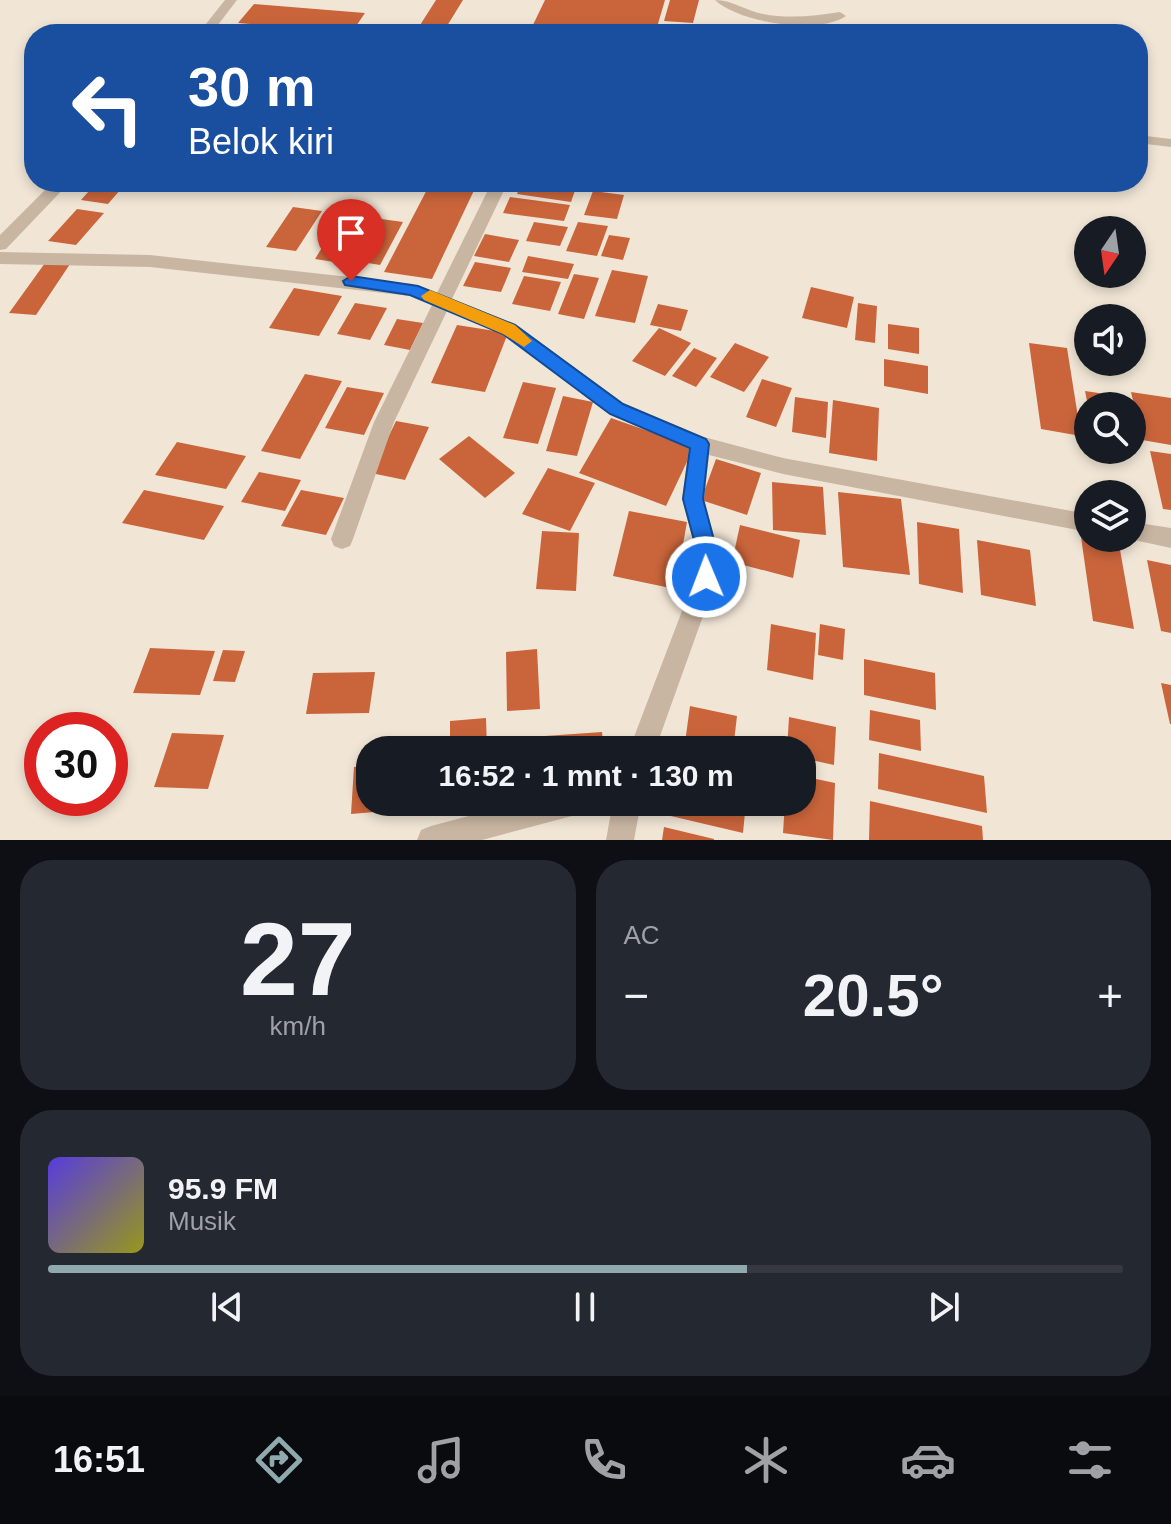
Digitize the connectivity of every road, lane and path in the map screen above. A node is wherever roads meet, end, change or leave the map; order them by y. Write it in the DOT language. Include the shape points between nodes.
graph roads {
  1 [pos="231,0"];
  2 [pos="721,0"];
  3 [pos="840,16"];
  4 [pos="793,21"];
  5 [pos="212,24"];
  6 [pos="795,24"];
  7 [pos="1148,140"];
  8 [pos="1171,143"];
  9 [pos="52,192"];
  10 [pos="495,192"];
  11 [pos="0,245"];
  12 [pos="0,258"];
  13 [pos="441,300"];
  14 [pos="700,444"];
  15 [pos="1074,520"];
  16 [pos="1146,534"];
  17 [pos="1171,538"];
  18 [pos="342,539"];
  19 [pos="647,736"];
  20 [pos="520,816"];
  21 [pos="624,816"];
  22 [pos="431,840"];
  23 [pos="620,840"];
  1 -- 5 [label="street"];
  2 -- 4 [label="street" via="748,14"];
  3 -- 4 [label="street"];
  4 -- 6 [label="street"];
  7 -- 8 [label="street"];
  9 -- 11 [label="street"];
  10 -- 13 [label="street"];
  12 -- 13 [label="street" via="150,261 413,290"];
  13 -- 14 [label="street" via="509,329 617,409"];
  13 -- 18 [label="street" via="370,452"];
  14 -- 15 [label="street" via="783,466"];
  14 -- 19 [label="street" via="693,499 708,555 706,577"];
  16 -- 17 [label="street"];
  20 -- 22 [label="street"];
  21 -- 23 [label="street"];
}
